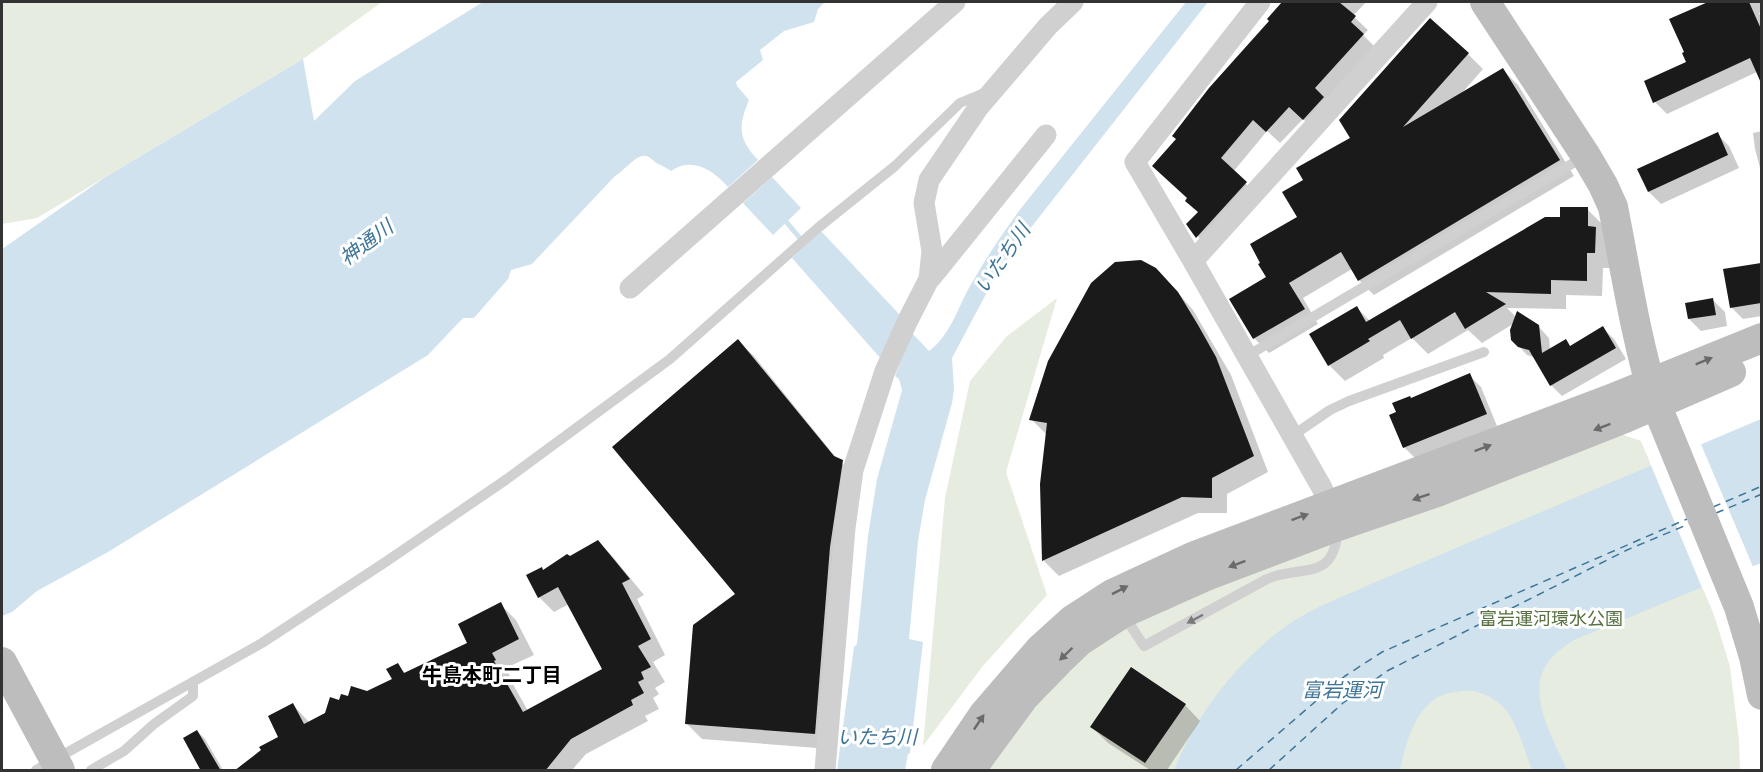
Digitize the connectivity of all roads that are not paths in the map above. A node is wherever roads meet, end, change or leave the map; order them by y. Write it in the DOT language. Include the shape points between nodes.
graph roads {
  1 [pos="955,2"];
  2 [pos="1059,2"];
  3 [pos="1073,2"];
  4 [pos="1260,2"];
  5 [pos="1427,2"];
  6 [pos="1485,2"];
  7 [pos="1048,26"];
  8 [pos="993,90"];
  9 [pos="1046,135"];
  10 [pos="1586,156"];
  11 [pos="1193,261"];
  12 [pos="929,279"];
  13 [pos="630,288"];
  14 [pos="1761,338"];
  15 [pos="1484,352"];
  16 [pos="1247,356"];
  17 [pos="1761,359"];
  18 [pos="1653,394"];
  19 [pos="1292,436"];
  20 [pos="1334,516"];
  21 [pos="1123,613"];
  22 [pos="2,662"];
  23 [pos="193,682"];
  24 [pos="1761,694"];
  25 [pos="36,771"];
  26 [pos="60,771"];
  27 [pos="91,771"];
  28 [pos="825,771"];
  29 [pos="946,771"];
  30 [pos="970,771"];
  1 -- 13 [label="street"];
  2 -- 7 [label="street"];
  3 -- 7 [label="street"];
  4 -- 11 [label="street" via="1135,162"];
  5 -- 11 [label="street"];
  6 -- 10 [label="street"];
  7 -- 8 [label="street"];
  8 -- 12 [label="street" via="929,180 924,203 932,251"];
  8 -- 23 [label="lane" via="960,103 895,166 819,227 670,359 387,561 262,643"];
  9 -- 12 [label="street"];
  10 -- 16 [label="lane"];
  10 -- 18 [label="street" via="1613,207"];
  11 -- 16 [label="street"];
  12 -- 28 [label="street" via="885,371 853,470"];
  18 -- 14 [label="street, one-way"];
  15 -- 19 [label="lane" via="1349,401"];
  16 -- 19 [label="street"];
  17 -- 18 [label="street"];
  18 -- 20 [label="street"];
  18 -- 24 [label="street" via="1739,606"];
  19 -- 20 [label="street"];
  20 -- 21 [label="street, one-way"];
  20 -- 21 [label="lane, one-way" via="1337,543 1328,562 1320,567 1278,574 1144,646"];
  29 -- 20 [label="street, one-way" via="984,714 1040,648 1072,620 1112,594 1173,565"];
  21 -- 30 [label="street, one-way" via="1080,641 1031,690"];
  22 -- 26 [label="street, bridge"];
  23 -- 25 [label="lane"];
  23 -- 27 [label="lane" via="193,696 124,752"];
}
